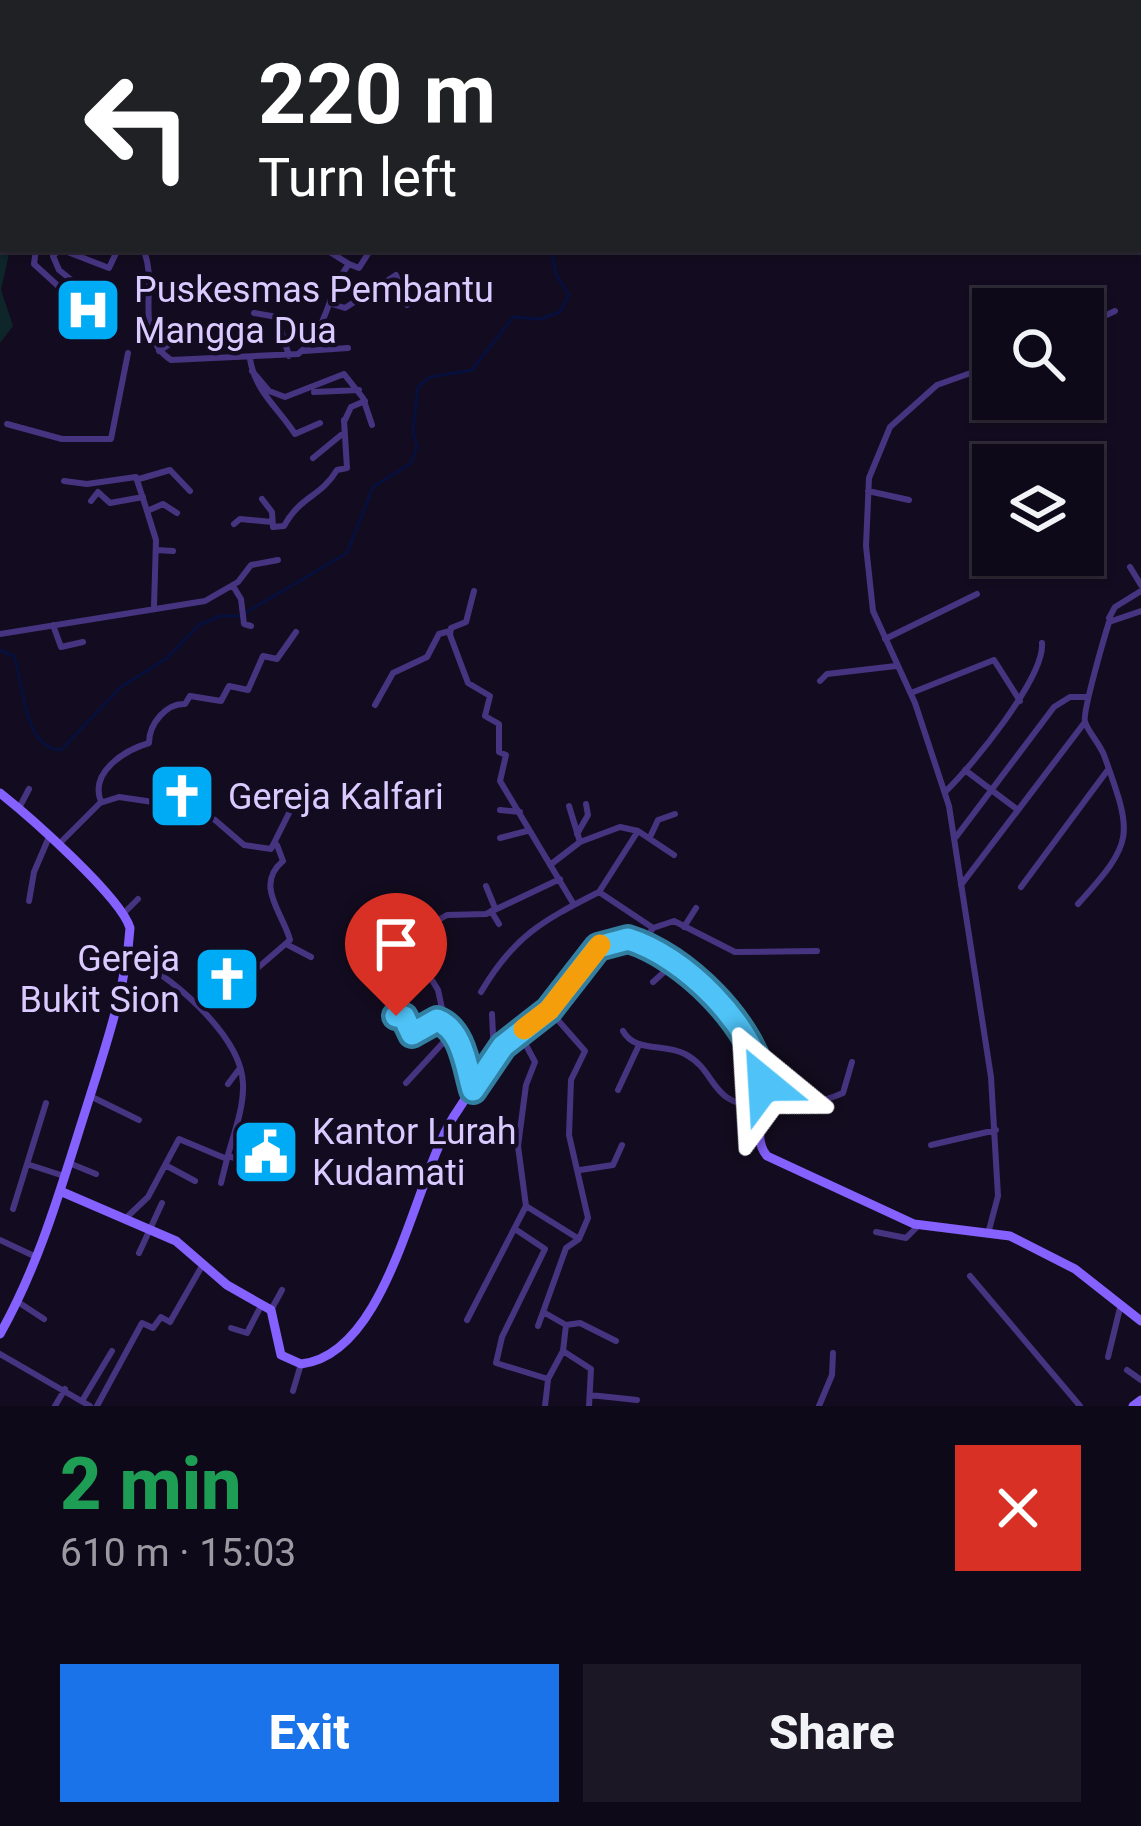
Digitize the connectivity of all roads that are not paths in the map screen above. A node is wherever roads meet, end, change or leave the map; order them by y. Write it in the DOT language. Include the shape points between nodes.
graph roads {
  1 [pos="36,252"];
  2 [pos="58,252"];
  3 [pos="74,252"];
  4 [pos="117,252"];
  5 [pos="144,252"];
  6 [pos="330,252"];
  7 [pos="369,252"];
  8 [pos="349,264"];
  9 [pos="332,304"];
  10 [pos="407,305"];
  11 [pos="1115,311"];
  12 [pos="254,313"];
  13 [pos="1104,316"];
  14 [pos="184,335"];
  15 [pos="348,348"];
  16 [pos="304,350"];
  17 [pos="159,351"];
  18 [pos="128,353"];
  19 [pos="289,356"];
  20 [pos="250,359"];
  21 [pos="252,371"];
  22 [pos="972,373"];
  23 [pos="359,390"];
  24 [pos="310,392"];
  25 [pos="365,401"];
  26 [pos="344,420"];
  27 [pos="320,423"];
  28 [pos="7,424"];
  29 [pos="372,425"];
  30 [pos="313,458"];
  31 [pos="139,479"];
  32 [pos="64,481"];
  33 [pos="190,490"];
  34 [pos="868,491"];
  35 [pos="143,496"];
  36 [pos="262,499"];
  37 [pos="909,500"];
  38 [pos="92,501"];
  39 [pos="147,511"];
  40 [pos="177,513"];
  41 [pos="272,522"];
  42 [pos="234,524"];
  43 [pos="156,550"];
  44 [pos="173,550"];
  45 [pos="278,560"];
  46 [pos="1130,567"];
  47 [pos="233,586"];
  48 [pos="1141,588"];
  49 [pos="475,591"];
  50 [pos="977,594"];
  51 [pos="154,606"];
  52 [pos="1141,610"];
  53 [pos="1109,622"];
  54 [pos="53,626"];
  55 [pos="251,626"];
  56 [pos="450,631"];
  57 [pos="296,632"];
  58 [pos="0,634"];
  59 [pos="885,639"];
  60 [pos="83,642"];
  61 [pos="1042,643"];
  62 [pos="896,666"];
  63 [pos="820,681"];
  64 [pos="910,693"];
  65 [pos="1088,697"];
  66 [pos="1020,700"];
  67 [pos="375,705"];
  68 [pos="1085,722"];
  69 [pos="965,770"];
  70 [pos="1107,771"];
  71 [pos="28,789"];
  72 [pos="992,789"];
  73 [pos="203,790"];
  74 [pos="946,790"];
  75 [pos="0,793"];
  76 [pos="304,798"];
  77 [pos="101,802"];
  78 [pos="586,804"];
  79 [pos="568,806"];
  80 [pos="19,808"];
  81 [pos="500,810"];
  82 [pos="1018,810"];
  83 [pos="520,812"];
  84 [pos="675,814"];
  85 [pos="207,815"];
  86 [pos="527,831"];
  87 [pos="638,831"];
  88 [pos="651,835"];
  89 [pos="56,838"];
  90 [pos="500,838"];
  91 [pos="578,838"];
  92 [pos="954,840"];
  93 [pos="277,845"];
  94 [pos="674,855"];
  95 [pos="550,865"];
  96 [pos="560,879"];
  97 [pos="486,886"];
  98 [pos="961,886"];
  99 [pos="1021,887"];
  100 [pos="598,892"];
  101 [pos="138,899"];
  102 [pos="29,901"];
  103 [pos="573,904"];
  104 [pos="1078,904"];
  105 [pos="696,908"];
  106 [pos="493,909"];
  107 [pos="124,913"];
  108 [pos="500,924"];
  109 [pos="684,927"];
  110 [pos="653,928"];
  111 [pos="642,944"];
  112 [pos="287,945"];
  113 [pos="817,951"];
  114 [pos="127,954"];
  115 [pos="310,957"];
  116 [pos="676,962"];
  117 [pos="653,982"];
  118 [pos="238,985"];
  119 [pos="481,992"];
  120 [pos="549,1010"];
  121 [pos="492,1014"];
  122 [pos="396,1016"];
  123 [pos="445,1022"];
  124 [pos="623,1031"];
  125 [pos="519,1032"];
  126 [pos="452,1033"];
  127 [pos="639,1045"];
  128 [pos="493,1060"];
  129 [pos="852,1062"];
  130 [pos="549,1064"];
  131 [pos="240,1068"];
  132 [pos="533,1070"];
  133 [pos="763,1076"];
  134 [pos="406,1083"];
  135 [pos="228,1084"];
  136 [pos="473,1090"];
  137 [pos="618,1090"];
  138 [pos="90,1096"];
  139 [pos="46,1102"];
  140 [pos="763,1107"];
  141 [pos="139,1120"];
  142 [pos="995,1130"];
  143 [pos="622,1145"];
  144 [pos="931,1145"];
  145 [pos="228,1157"];
  146 [pos="69,1163"];
  147 [pos="27,1164"];
  148 [pos="166,1165"];
  149 [pos="265,1167"];
  150 [pos="580,1170"];
  151 [pos="96,1174"];
  152 [pos="64,1176"];
  153 [pos="195,1181"];
  154 [pos="221,1183"];
  155 [pos="60,1191"];
  156 [pos="162,1203"];
  157 [pos="526,1205"];
  158 [pos="14,1210"];
  159 [pos="127,1217"];
  160 [pos="920,1225"];
  161 [pos="151,1228"];
  162 [pos="514,1229"];
  163 [pos="989,1230"];
  164 [pos="876,1232"];
  165 [pos="579,1239"];
  166 [pos="0,1240"];
  167 [pos="139,1253"];
  168 [pos="38,1258"];
  169 [pos="202,1264"];
  170 [pos="970,1276"];
  171 [pos="283,1289"];
  172 [pos="18,1302"];
  173 [pos="266,1307"];
  174 [pos="1120,1308"];
  175 [pos="545,1312"];
  176 [pos="44,1319"];
  177 [pos="467,1320"];
  178 [pos="1141,1321"];
  179 [pos="566,1325"];
  180 [pos="538,1326"];
  181 [pos="231,1328"];
  182 [pos="0,1334"];
  183 [pos="616,1341"];
  184 [pos="563,1351"];
  185 [pos="112,1352"];
  186 [pos="833,1353"];
  187 [pos="0,1354"];
  188 [pos="1108,1357"];
  189 [pos="301,1364"];
  190 [pos="1126,1370"];
  191 [pos="548,1379"];
  192 [pos="1141,1381"];
  193 [pos="65,1389"];
  194 [pos="293,1391"];
  195 [pos="590,1395"];
  196 [pos="637,1400"];
  197 [pos="1141,1400"];
  198 [pos="86,1402"];
  199 [pos="55,1406"];
  200 [pos="70,1406"];
  201 [pos="544,1406"];
  202 [pos="589,1406"];
  203 [pos="819,1406"];
  204 [pos="1080,1406"];
  205 [pos="1133,1406"];
  1 -- 2 [label="street" via="34,264 72,304 91,302 59,270"];
  3 -- 4 [label="street" via="109,268"];
  5 -- 17 [label="street" via="148,324"];
  6 -- 8 [label="street"];
  7 -- 8 [label="street" via="359,268"];
  8 -- 9 [label="street"];
  9 -- 10 [label="street" via="345,308 396,275"];
  9 -- 16 [label="street"];
  11 -- 13 [label="street"];
  12 -- 19 [label="street" via="278,317"];
  14 -- 17 [label="street"];
  15 -- 16 [label="street"];
  16 -- 19 [label="street"];
  17 -- 20 [label="street" via="171,360"];
  18 -- 28 [label="street" via="111,439 62,439"];
  19 -- 20 [label="street"];
  20 -- 21 [label="street"];
  21 -- 24 [label="street" via="275,395"];
  21 -- 27 [label="street" via="295,434"];
  22 -- 34 [label="street" via="904,410 887,432"];
  23 -- 24 [label="street"];
  23 -- 24 [label="street" via="341,374"];
  23 -- 25 [label="street"];
  25 -- 26 [label="street"];
  25 -- 29 [label="street"];
  26 -- 30 [label="street" via="338,443"];
  26 -- 41 [label="street" via="347,468 295,505 284,526"];
  31 -- 32 [label="street"];
  31 -- 33 [label="street" via="170,470"];
  31 -- 35 [label="street"];
  34 -- 37 [label="street"];
  34 -- 59 [label="street" via="867,587"];
  35 -- 38 [label="street" via="110,503 98,492"];
  35 -- 39 [label="street"];
  36 -- 41 [label="street"];
  39 -- 40 [label="street" via="163,504"];
  39 -- 43 [label="street"];
  41 -- 42 [label="street"];
  43 -- 44 [label="street"];
  43 -- 51 [label="street"];
  45 -- 47 [label="street" via="251,565"];
  46 -- 48 [label="street"];
  47 -- 51 [label="street" via="205,601"];
  47 -- 55 [label="street"];
  48 -- 53 [label="street" via="1114,607"];
  49 -- 56 [label="street" via="466,622"];
  50 -- 59 [label="street"];
  51 -- 54 [label="street"];
  52 -- 53 [label="street"];
  53 -- 65 [label="street"];
  54 -- 58 [label="street"];
  54 -- 60 [label="street" via="61,647"];
  56 -- 67 [label="street" via="439,634 428,657 392,673"];
  56 -- 83 [label="street" via="468,683 490,696 484,714 499,724 499,752 506,754 500,780"];
  57 -- 77 [label="street" via="277,659 263,656 248,690 229,686 221,701 192,695 168,709 149,743 118,753 99,786"];
  59 -- 62 [label="street"];
  61 -- 66 [label="street"];
  62 -- 63 [label="street"];
  62 -- 64 [label="street"];
  64 -- 66 [label="street" via="994,660"];
  64 -- 74 [label="street"];
  65 -- 68 [label="street"];
  65 -- 72 [label="street" via="1054,707"];
  66 -- 69 [label="street"];
  68 -- 70 [label="street"];
  68 -- 82 [label="street"];
  69 -- 72 [label="street"];
  69 -- 74 [label="street"];
  70 -- 99 [label="street"];
  70 -- 104 [label="street" via="1125,843"];
  71 -- 80 [label="street"];
  72 -- 82 [label="street"];
  72 -- 92 [label="street"];
  73 -- 85 [label="street"];
  74 -- 92 [label="street"];
  75 -- 80 [label="street"];
  76 -- 93 [label="street"];
  77 -- 85 [label="street" via="119,796"];
  77 -- 89 [label="street"];
  78 -- 91 [label="street"];
  79 -- 91 [label="street"];
  80 -- 89 [label="street"];
  81 -- 83 [label="street"];
  82 -- 98 [label="street"];
  83 -- 86 [label="street"];
  84 -- 88 [label="street" via="658,820"];
  85 -- 93 [label="street" via="244,845"];
  86 -- 90 [label="street"];
  86 -- 95 [label="street"];
  87 -- 88 [label="street"];
  87 -- 91 [label="street" via="620,827"];
  87 -- 100 [label="street"];
  88 -- 94 [label="street"];
  89 -- 102 [label="street" via="34,872"];
  89 -- 107 [label="street"];
  91 -- 95 [label="street"];
  92 -- 98 [label="street"];
  93 -- 112 [label="street" via="283,861 268,890"];
  95 -- 96 [label="street"];
  96 -- 103 [label="street"];
  96 -- 106 [label="street"];
  97 -- 106 [label="street"];
  98 -- 142 [label="street"];
  100 -- 103 [label="street"];
  100 -- 110 [label="street"];
  101 -- 107 [label="street"];
  103 -- 119 [label="street" via="516,940"];
  105 -- 109 [label="street"];
  106 -- 108 [label="street"];
  106 -- 123 [label="street" via="423,928 424,968"];
  107 -- 114 [label="street"];
  109 -- 110 [label="street" via="668,921"];
  109 -- 113 [label="street" via="735,952"];
  110 -- 111 [label="street"];
  111 -- 116 [label="street"];
  111 -- 120 [label="street" via="602,944"];
  112 -- 115 [label="street"];
  112 -- 118 [label="street"];
  114 -- 131 [label="street" via="173,980"];
  114 -- 138 [label="street"];
  116 -- 117 [label="street"];
  116 -- 133 [label="street" via="714,996"];
  120 -- 125 [label="street"];
  120 -- 150 [label="street" via="585,1051 571,1084 568,1141"];
  121 -- 128 [label="street"];
  122 -- 123 [label="street" via="412,1034"];
  123 -- 126 [label="street"];
  124 -- 127 [label="street"];
  125 -- 128 [label="street"];
  125 -- 132 [label="street"];
  126 -- 134 [label="street"];
  126 -- 136 [label="street"];
  127 -- 137 [label="street"];
  127 -- 140 [label="street" via="685,1054 733,1103"];
  128 -- 136 [label="street"];
  129 -- 133 [label="street" via="843,1093 809,1103"];
  130 -- 132 [label="street"];
  131 -- 135 [label="street"];
  131 -- 145 [label="street" via="243,1094"];
  132 -- 157 [label="street" via="518,1146"];
  133 -- 140 [label="street"];
  136 -- 189 [label="street" via="432,1162 374,1307 337,1349"];
  138 -- 141 [label="street"];
  138 -- 146 [label="street"];
  139 -- 147 [label="street"];
  140 -- 160 [label="street" via="762,1153"];
  142 -- 144 [label="street"];
  142 -- 163 [label="street" via="998,1196"];
  143 -- 150 [label="street" via="613,1165"];
  145 -- 148 [label="street" via="179,1139"];
  145 -- 149 [label="street"];
  145 -- 154 [label="street"];
  146 -- 151 [label="street"];
  146 -- 152 [label="street"];
  147 -- 152 [label="street"];
  147 -- 158 [label="street"];
  148 -- 153 [label="street"];
  148 -- 159 [label="street"];
  150 -- 165 [label="street" via="588,1218"];
  152 -- 155 [label="street"];
  155 -- 159 [label="street"];
  155 -- 168 [label="street"];
  156 -- 161 [label="street"];
  157 -- 162 [label="street"];
  157 -- 165 [label="street"];
  159 -- 161 [label="street"];
  160 -- 163 [label="street"];
  160 -- 164 [label="street" via="902,1238"];
  161 -- 167 [label="street"];
  161 -- 169 [label="street"];
  162 -- 177 [label="street"];
  162 -- 191 [label="street" via="545,1249 495,1360"];
  163 -- 174 [label="street" via="1076,1269"];
  165 -- 175 [label="street" via="566,1248"];
  166 -- 168 [label="street"];
  168 -- 172 [label="street"];
  169 -- 173 [label="street"];
  169 -- 198 [label="street" via="170,1322 142,1323"];
  170 -- 204 [label="street"];
  171 -- 173 [label="street"];
  172 -- 176 [label="street"];
  172 -- 182 [label="street"];
  173 -- 181 [label="street" via="248,1333"];
  173 -- 189 [label="street" via="277,1351"];
  174 -- 178 [label="street"];
  174 -- 188 [label="street"];
  175 -- 179 [label="street"];
  175 -- 180 [label="street"];
  179 -- 183 [label="street" via="580,1323"];
  179 -- 184 [label="street"];
  184 -- 191 [label="street"];
  184 -- 195 [label="street" via="591,1369"];
  185 -- 198 [label="street"];
  186 -- 203 [label="street"];
  187 -- 193 [label="street"];
  189 -- 194 [label="street"];
  190 -- 192 [label="street"];
  191 -- 201 [label="street"];
  193 -- 198 [label="street"];
  193 -- 199 [label="street"];
  195 -- 196 [label="street"];
  195 -- 202 [label="street"];
  197 -- 205 [label="street"];
  198 -- 200 [label="street"];
}
